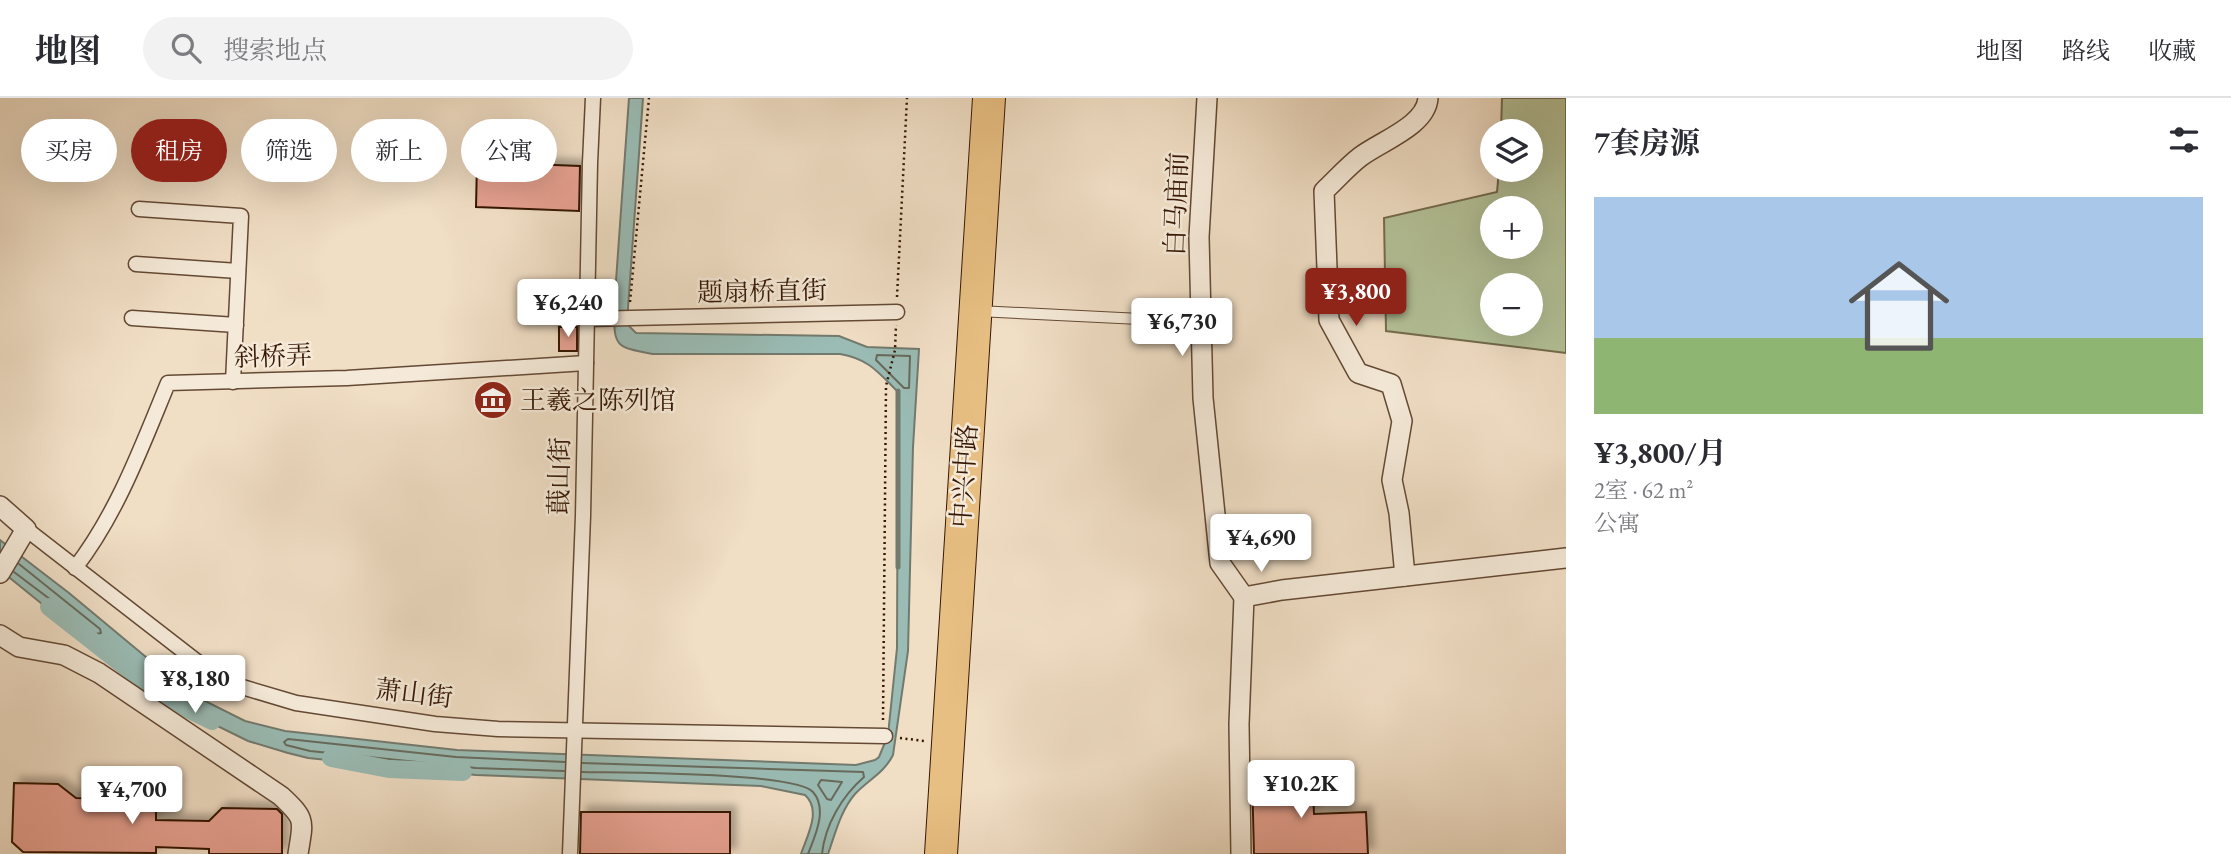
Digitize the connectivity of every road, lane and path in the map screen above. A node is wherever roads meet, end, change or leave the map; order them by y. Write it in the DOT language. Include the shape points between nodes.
graph roads {
  1 [pos="593,98"];
  2 [pos="649,98"];
  3 [pos="907,98"];
  4 [pos="968,98"];
  5 [pos="989,98"];
  6 [pos="1207,98"];
  7 [pos="1429,98"];
  8 [pos="139,209"];
  9 [pos="136,264"];
  10 [pos="239,271"];
  11 [pos="975,311"];
  12 [pos="897,312"];
  13 [pos="132,318"];
  14 [pos="646,318"];
  15 [pos="587,319"];
  16 [pos="1201,322"];
  17 [pos="236,325"];
  18 [pos="586,363"];
  19 [pos="233,382"];
  20 [pos="0,506"];
  21 [pos="23,533"];
  22 [pos="1566,558"];
  23 [pos="75,568"];
  24 [pos="0,573"];
  25 [pos="1405,576"];
  26 [pos="1244,597"];
  27 [pos="0,635"];
  28 [pos="884,736"];
  29 [pos="576,737"];
  30 [pos="298,854"];
  31 [pos="570,854"];
  32 [pos="921,854"];
  33 [pos="941,854"];
  34 [pos="1241,854"];
  1 -- 15 [label="street, 蕺山街"];
  2 -- 14 [label="path" via="630,304 645,304"];
  3 -- 12 [label="path"];
  4 -- 32 [label="main road, 中兴中路" via="914,740"];
  5 -- 11 [label="main road, 中兴中路"];
  6 -- 16 [label="street, 白马庙前" via="1199,237"];
  7 -- 25 [label="street" via="1416,121 1360,158 1324,191 1329,320 1357,373 1391,384 1402,421 1392,480"];
  8 -- 10 [label="street" via="241,216"];
  9 -- 10 [label="street"];
  10 -- 17 [label="street"];
  11 -- 16 [label="lane"];
  11 -- 33 [label="main road, 中兴中路"];
  12 -- 14 [label="street, 题扇桥直街"];
  12 -- 28 [label="path" via="895,350 886,386"];
  13 -- 17 [label="street"];
  14 -- 15 [label="street, 题扇桥直街"];
  15 -- 18 [label="street, 蕺山街"];
  16 -- 26 [label="street, 白马庙前" via="1203,398 1220,563"];
  17 -- 19 [label="street"];
  18 -- 19 [label="street, 斜桥弄"];
  18 -- 29 [label="street, 蕺山街"];
  19 -- 23 [label="street, 斜桥弄" via="168,383 114,504"];
  20 -- 21 [label="street, 萧山街"];
  21 -- 23 [label="street, 萧山街"];
  21 -- 24 [label="street"];
  22 -- 25 [label="street"];
  23 -- 29 [label="street, 萧山街" via="222,681 296,703"];
  25 -- 26 [label="street"];
  26 -- 34 [label="street" via="1239,724"];
  27 -- 30 [label="street" via="19,647 64,655 99,673 281,796 300,814"];
  28 -- 29 [label="street, 萧山街"];
  29 -- 31 [label="street, 蕺山街"];
}
